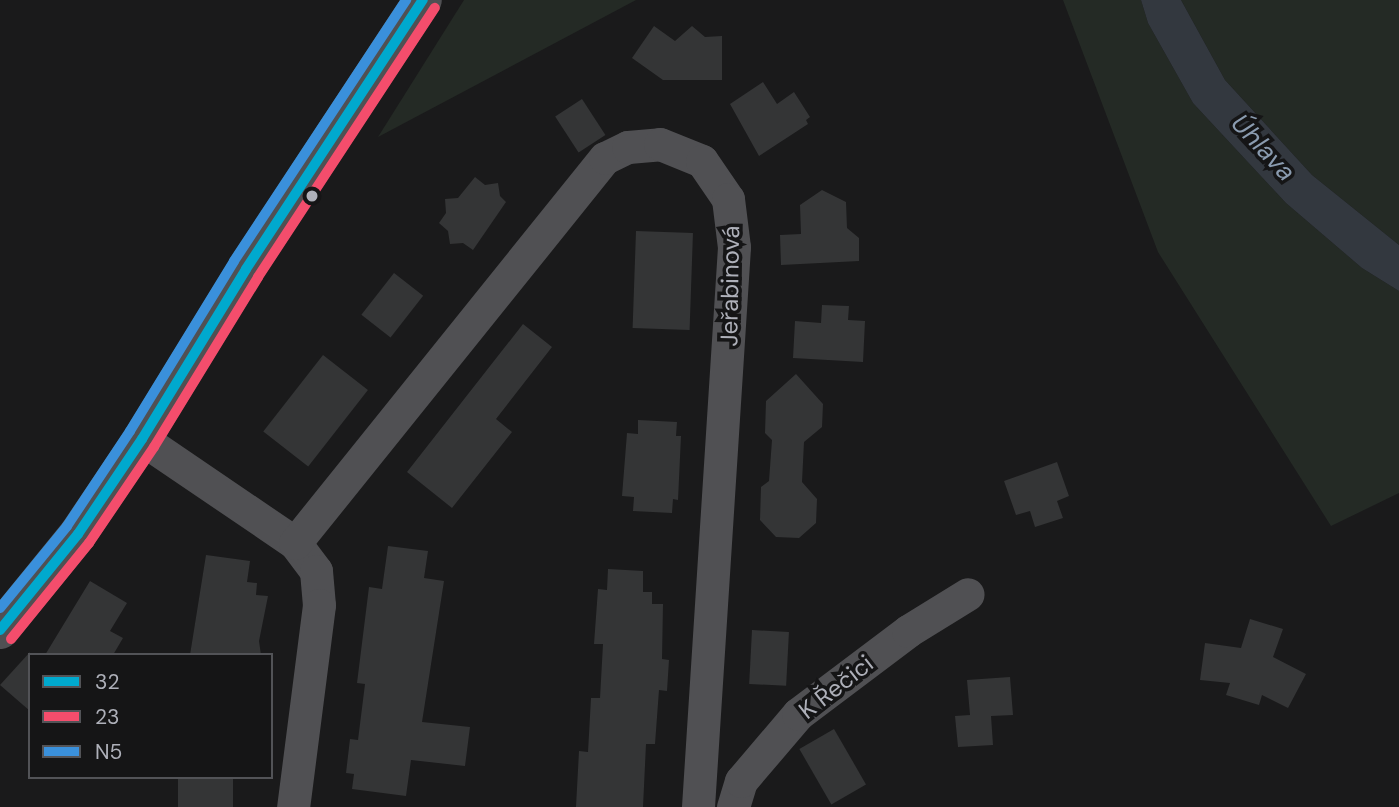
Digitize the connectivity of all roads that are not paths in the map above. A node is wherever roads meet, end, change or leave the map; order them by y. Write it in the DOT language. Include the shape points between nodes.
graph roads {
  1 [pos="423,0"];
  2 [pos="142,439"];
  3 [pos="295,543"];
  4 [pos="968,594"];
  5 [pos="0,630"];
  6 [pos="293,807"];
  7 [pos="698,807"];
  8 [pos="733,807"];
  1 -- 2 [label="street" via="246,269"];
  2 -- 3 [label="street"];
  2 -- 5 [label="street" via="78,534"];
  3 -- 6 [label="street" via="316,571 319,605"];
  3 -- 7 [label="street, Jeřabinová" via="604,158 628,147 660,144 702,161 728,199 734,247"];
  4 -- 8 [label="street, K Řečici" via="908,631 798,714 741,781"];
}
